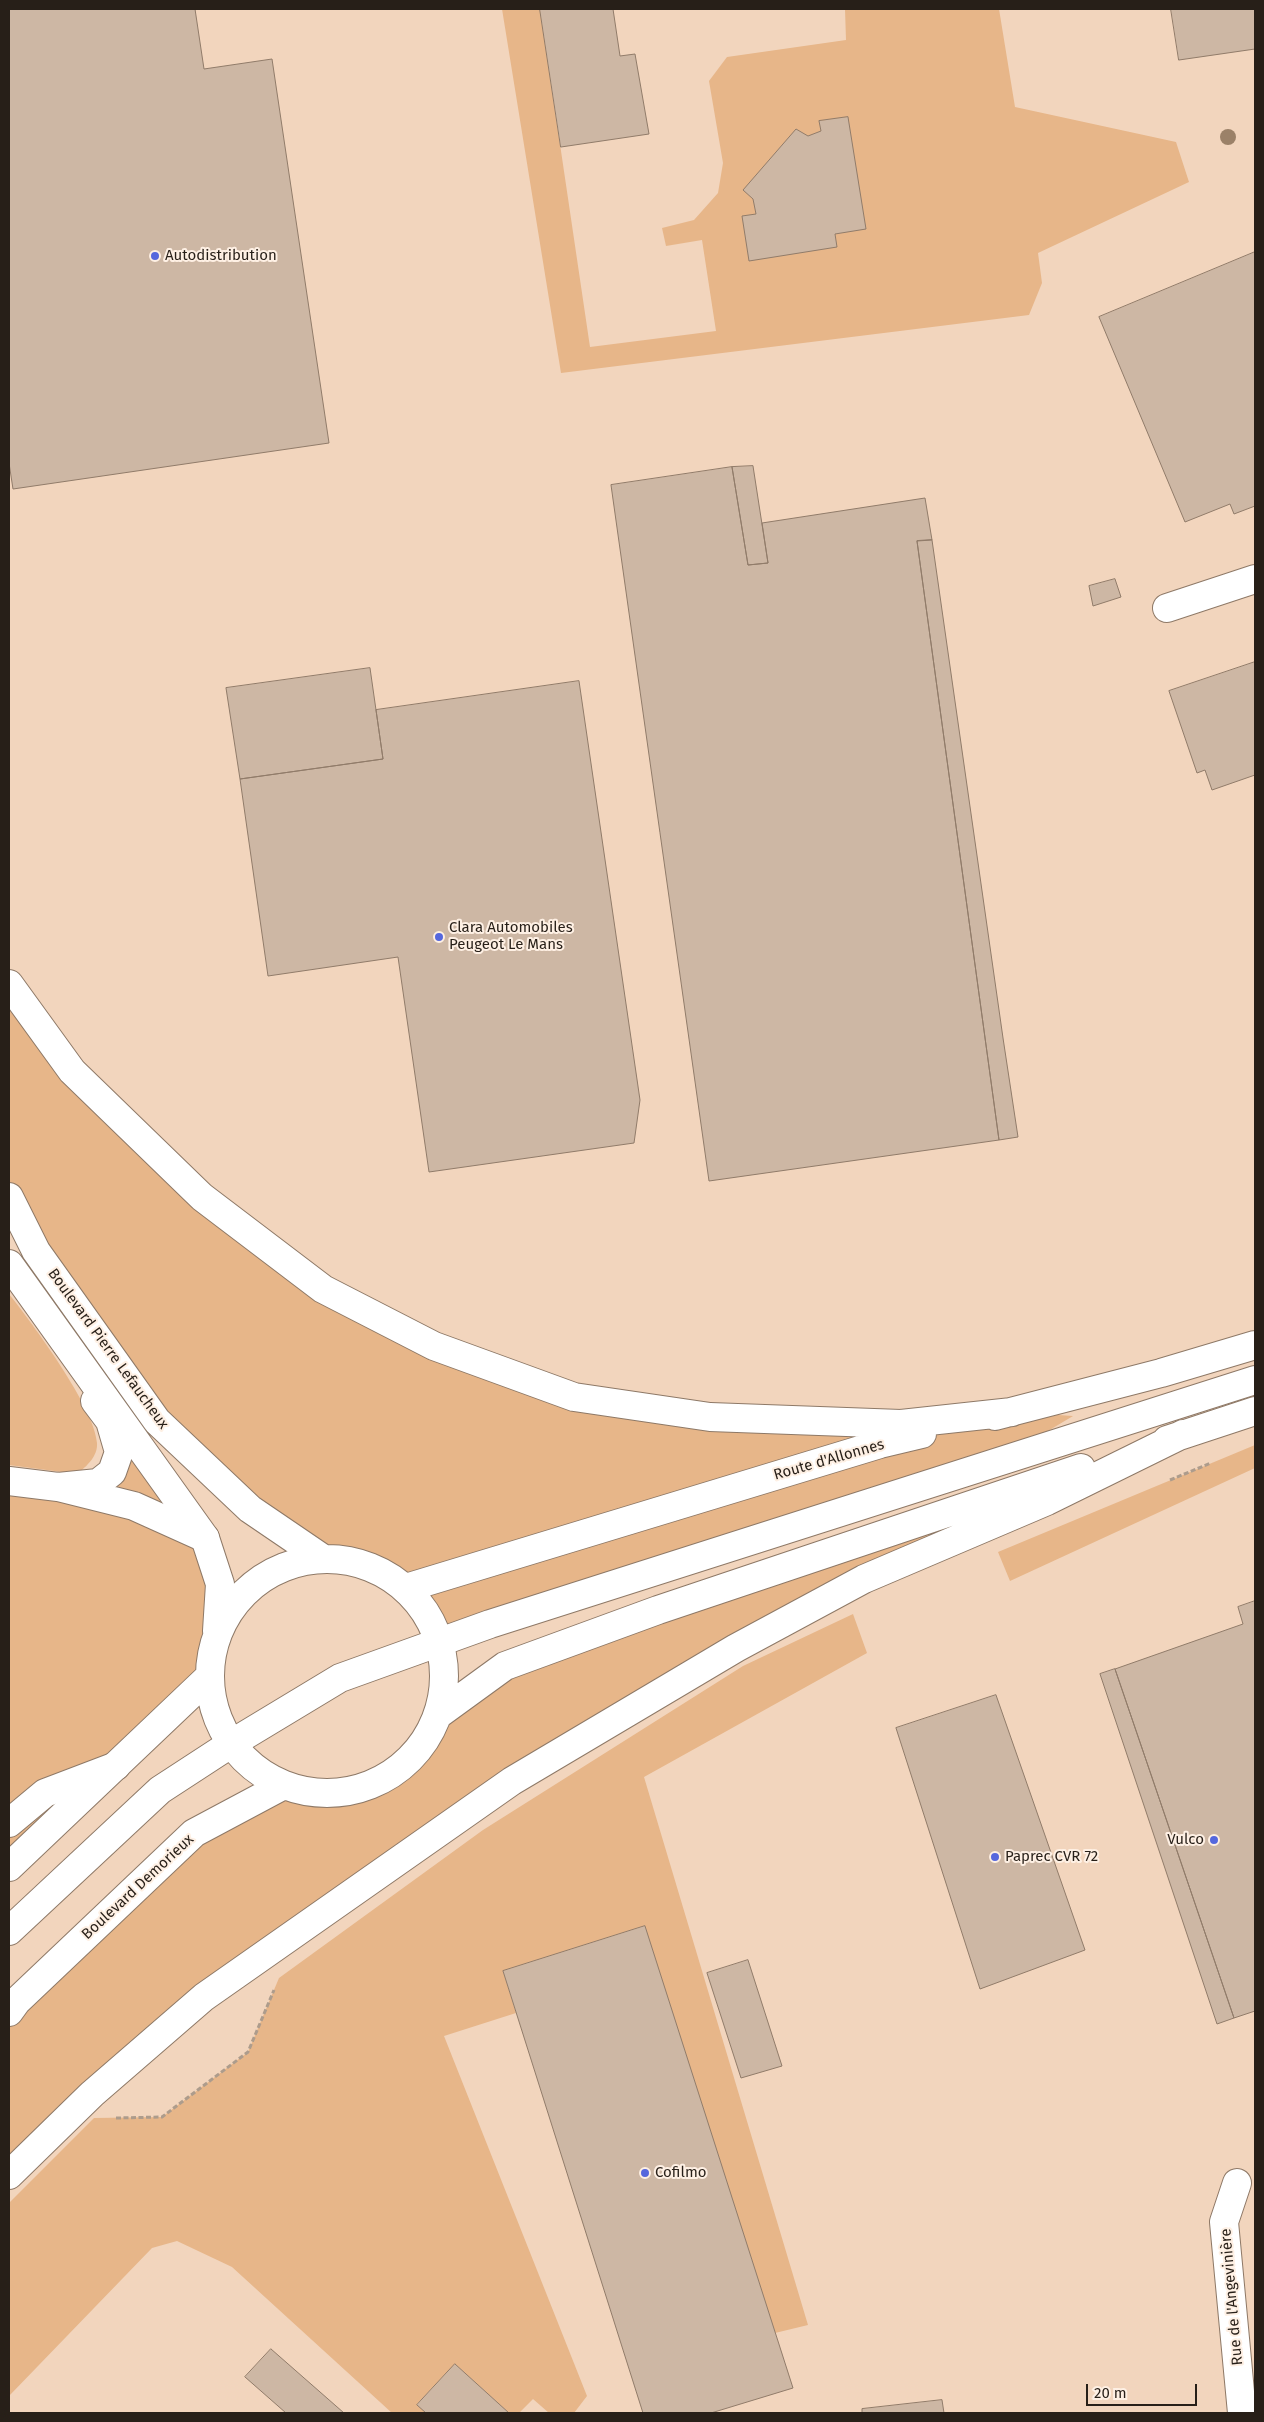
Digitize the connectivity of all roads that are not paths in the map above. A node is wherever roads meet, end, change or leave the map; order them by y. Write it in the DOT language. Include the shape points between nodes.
graph roads {
  1 [pos="1255,579"];
  2 [pos="1167,608"];
  3 [pos="9,984"];
  4 [pos="9,1197"];
  5 [pos="9,1264"];
  6 [pos="31,1292"];
  7 [pos="1255,1345"];
  8 [pos="1255,1380"];
  9 [pos="1255,1411"];
  10 [pos="1012,1412"];
  11 [pos="1183,1434"];
  12 [pos="9,1481"];
  13 [pos="58,1487"];
  14 [pos="205,1538"];
  15 [pos="322,1558"];
  16 [pos="406,1588"];
  17 [pos="217,1632"];
  18 [pos="440,1640"];
  19 [pos="209,1677"];
  20 [pos="439,1714"];
  21 [pos="229,1745"];
  22 [pos="116,1766"];
  23 [pos="284,1785"];
  24 [pos="9,1823"];
  25 [pos="9,1867"];
  26 [pos="9,1931"];
  27 [pos="9,2012"];
  28 [pos="9,2175"];
  29 [pos="1237,2183"];
  30 [pos="1242,2413"];
  1 -- 2 [label="main road"];
  3 -- 10 [label="main road" via="72,1071 202,1197 323,1288 434,1346 574,1397 710,1417 902,1424"];
  4 -- 15 [label="main road, Boulevard Pierre Lefaucheux" via="36,1250 157,1421 250,1509"];
  5 -- 6 [label="main road, Boulevard Pierre Lefaucheux"];
  6 -- 13 [label="main road" via="60,1350 110,1421 119,1452 112,1472 98,1483"];
  6 -- 14 [label="main road, Boulevard Pierre Lefaucheux"];
  7 -- 10 [label="main road, Route d'Allonnes"];
  8 -- 18 [label="main road"];
  9 -- 11 [label="main road"];
  10 -- 16 [label="main road, Route d'Allonnes" via="880,1444"];
  11 -- 20 [label="main road" via="658,1610 505,1666"];
  11 -- 28 [label="main road" via="1047,1501 864,1579 736,1648 512,1781 204,1997 92,2094"];
  12 -- 13 [label="main road"];
  13 -- 14 [label="main road" via="134,1506"];
  14 -- 17 [label="main road, Boulevard Pierre Lefaucheux" via="220,1584"];
  15 -- 16 [label="main road" via="367,1564"];
  15 -- 17 [label="main road" via="302,1560 278,1569 259,1582 242,1595"];
  16 -- 18 [label="main road" via="426,1612"];
  17 -- 19 [label="main road, Boulevard Pierre Lefaucheux"];
  18 -- 20 [label="main road" via="445,1677"];
  18 -- 21 [label="main road" via="340,1678"];
  19 -- 21 [label="main road" via="216,1716"];
  19 -- 22 [label="main road"];
  20 -- 23 [label="main road" via="429,1734 402,1769 377,1783 354,1791 330,1794 306,1792"];
  21 -- 23 [label="main road" via="254,1768"];
  21 -- 26 [label="main road" via="160,1790"];
  22 -- 24 [label="main road" via="45,1793"];
  22 -- 25 [label="main road"];
  23 -- 27 [label="main road, Boulevard Demorieux" via="194,1833"];
  29 -- 30 [label="main road, Rue de l'Angevinière" via="1224,2222"];
}
